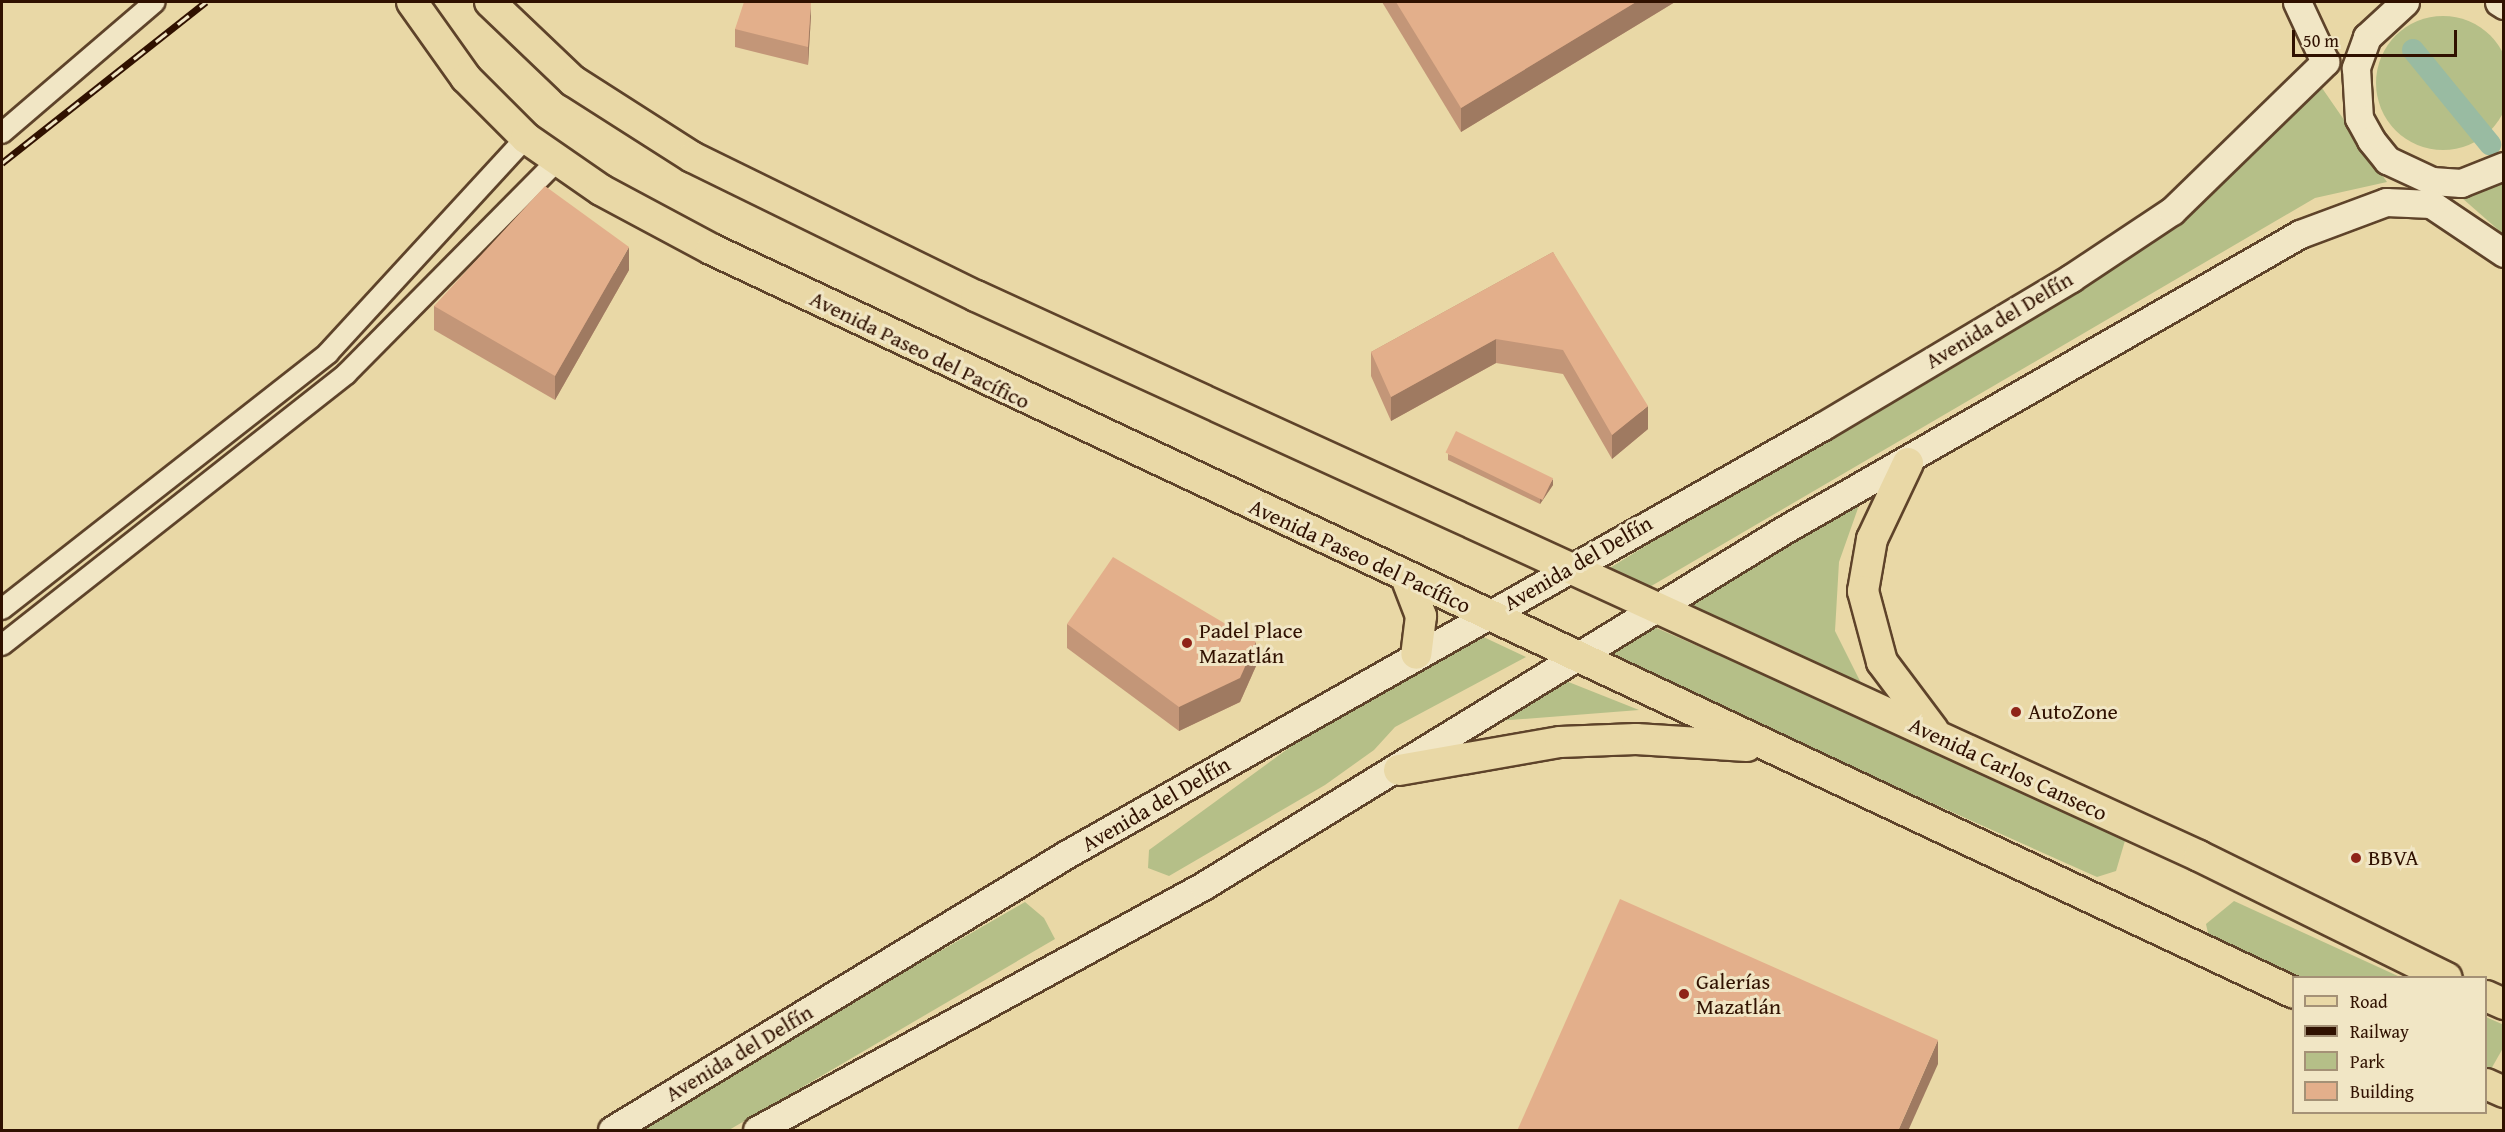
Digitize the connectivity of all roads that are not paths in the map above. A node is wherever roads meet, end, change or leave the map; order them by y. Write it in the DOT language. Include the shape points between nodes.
graph roads {
  1 [pos="155,2"];
  2 [pos="490,2"];
  3 [pos="2297,2"];
  4 [pos="2405,2"];
  5 [pos="2499,2"];
  6 [pos="415,4"];
  7 [pos="2504,5"];
  8 [pos="2325,62"];
  9 [pos="2356,68"];
  10 [pos="2,133"];
  11 [pos="526,138"];
  12 [pos="558,160"];
  13 [pos="2504,166"];
  14 [pos="2432,193"];
  15 [pos="2504,253"];
  16 [pos="1908,463"];
  17 [pos="1563,569"];
  18 [pos="1406,577"];
  19 [pos="6,606"];
  20 [pos="1656,611"];
  21 [pos="1488,615"];
  22 [pos="28,624"];
  23 [pos="2,645"];
  24 [pos="1416,654"];
  25 [pos="1578,654"];
  26 [pos="1939,736"];
  27 [pos="1761,747"];
  28 [pos="1399,770"];
  29 [pos="2443,976"];
  30 [pos="2292,992"];
  31 [pos="2487,996"];
  32 [pos="2504,1004"];
  33 [pos="2487,1084"];
  34 [pos="2504,1092"];
  35 [pos="612,1131"];
  36 [pos="757,1131"];
  1 -- 10 [label="street"];
  2 -- 17 [label="main road" via="573,81 692,157"];
  3 -- 8 [label="street"];
  4 -- 9 [label="street" via="2367,37"];
  5 -- 7 [label="street"];
  6 -- 11 [label="main road, Avenida Paseo del Pacífico" via="466,78"];
  8 -- 9 [label="street"];
  8 -- 17 [label="street, Avenida del Delfín" via="2163,217 1823,426"];
  9 -- 14 [label="street" via="2358,110 2371,141"];
  11 -- 12 [label="main road, Avenida Paseo del Pacífico"];
  11 -- 19 [label="street" via="328,352"];
  12 -- 18 [label="main road, Avenida Paseo del Pacífico" via="711,249"];
  12 -- 22 [label="street" via="346,374"];
  13 -- 14 [label="street"];
  14 -- 15 [label="street"];
  14 -- 16 [label="street" via="2386,202 2300,234"];
  16 -- 20 [label="street" via="1782,531"];
  16 -- 26 [label="main road" via="1872,539 1863,591 1882,662 1896,687"];
  17 -- 20 [label="main road, Avenida Carlos Canseco"];
  17 -- 21 [label="street, Avenida del Delfín"];
  18 -- 21 [label="main road, Avenida Paseo del Pacífico"];
  18 -- 24 [label="main road" via="1421,616"];
  19 -- 22 [label="street"];
  20 -- 25 [label="street"];
  20 -- 26 [label="main road, Avenida Carlos Canseco"];
  21 -- 24 [label="street, Avenida del Delfín"];
  21 -- 25 [label="main road"];
  22 -- 23 [label="street"];
  24 -- 35 [label="street, Avenida del Delfín" via="1067,854"];
  25 -- 27 [label="main road"];
  25 -- 28 [label="street"];
  26 -- 29 [label="main road, Avenida Carlos Canseco"];
  27 -- 28 [label="main road" via="1636,739 1560,742"];
  27 -- 30 [label="main road"];
  28 -- 36 [label="street" via="1203,886"];
  31 -- 32 [label="main road"];
  33 -- 34 [label="main road"];
}
